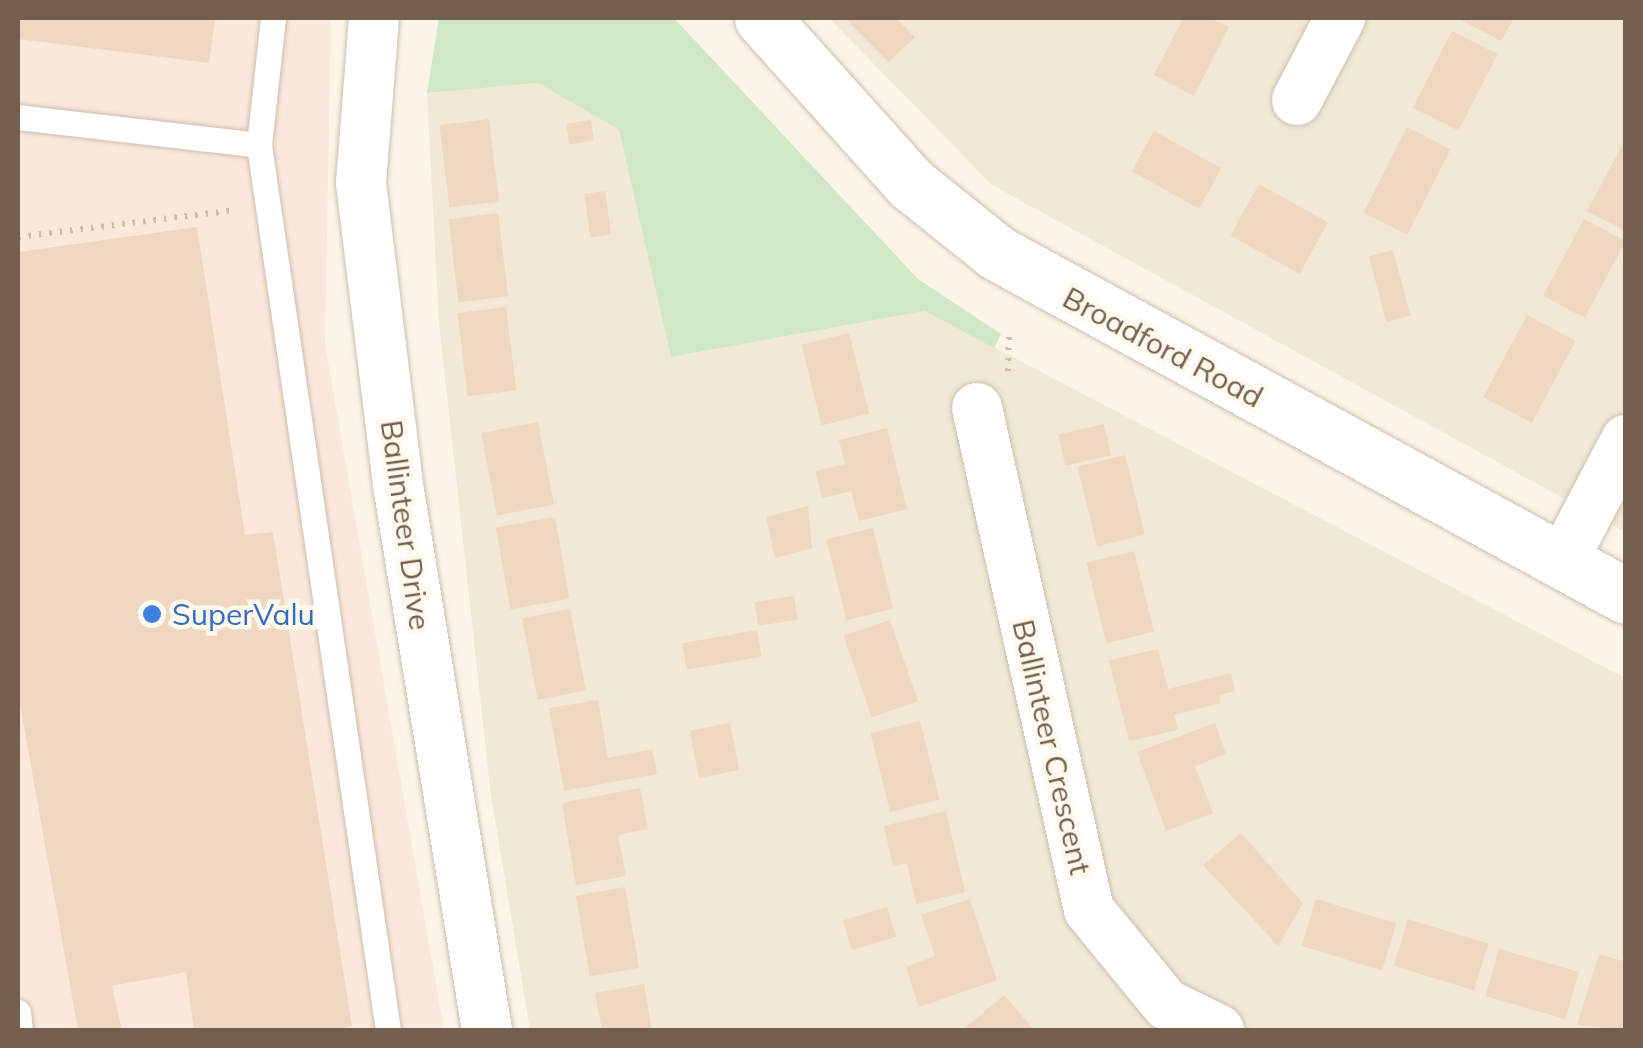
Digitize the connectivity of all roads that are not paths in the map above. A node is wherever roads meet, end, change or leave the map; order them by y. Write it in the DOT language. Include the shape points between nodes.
graph roads {
  1 [pos="273,18"];
  2 [pos="374,18"];
  3 [pos="762,18"];
  4 [pos="1340,18"];
  5 [pos="1298,100"];
  6 [pos="18,117"];
  7 [pos="259,145"];
  8 [pos="993,389"];
  9 [pos="1626,440"];
  10 [pos="1562,562"];
  11 [pos="1626,596"];
  12 [pos="18,1012"];
  13 [pos="20,1030"];
  14 [pos="388,1030"];
  15 [pos="487,1030"];
  16 [pos="1219,1030"];
  1 -- 7 [label="lane"];
  2 -- 15 [label="street, Ballinteer Drive" via="361,183 398,491"];
  3 -- 10 [label="street, Broadford Road" via="911,184 997,253"];
  4 -- 5 [label="street"];
  6 -- 7 [label="lane"];
  7 -- 14 [label="lane"];
  8 -- 16 [label="street, Ballinteer Crescent" via="1088,910 1166,1004"];
  9 -- 10 [label="street"];
  10 -- 11 [label="street, Broadford Road"];
  12 -- 13 [label="lane"];
}
